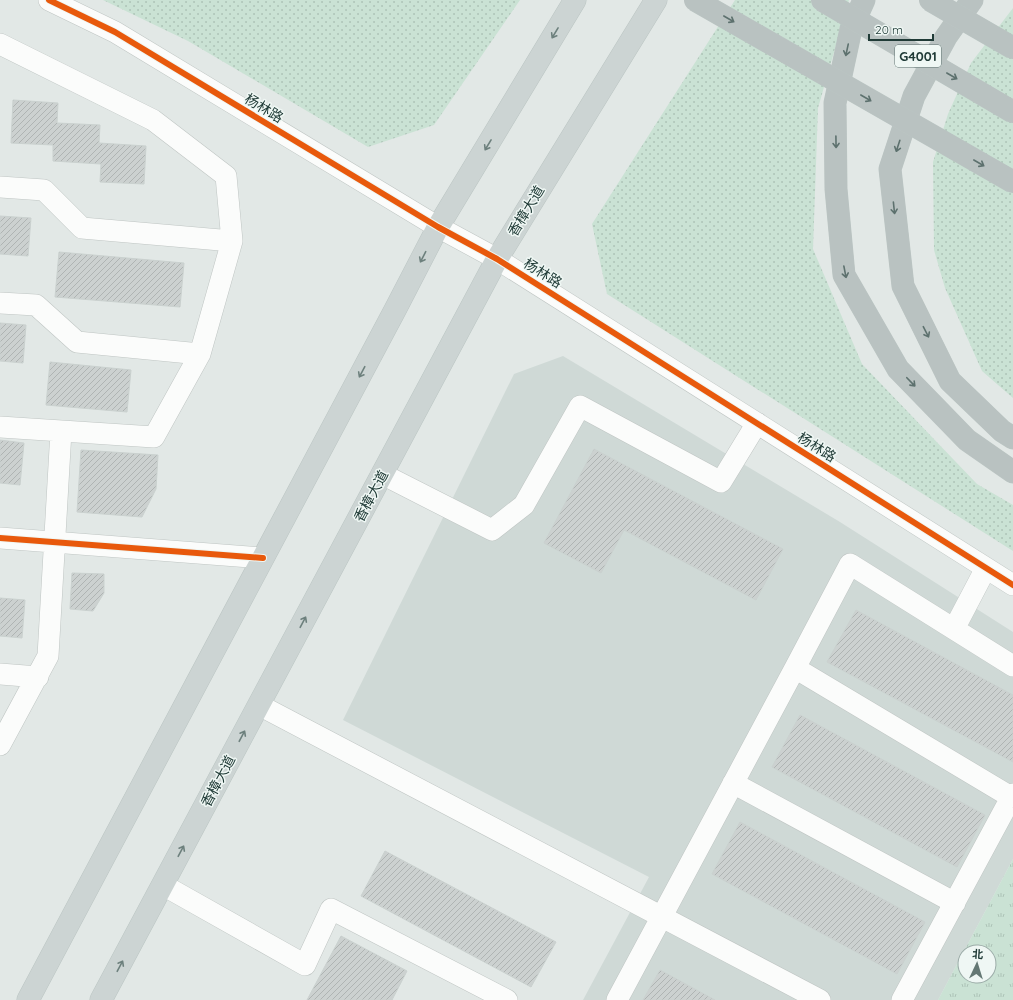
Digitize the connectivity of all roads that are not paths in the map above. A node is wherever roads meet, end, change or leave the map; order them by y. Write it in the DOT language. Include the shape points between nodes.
graph roads {
  1 [pos="50,0"];
  2 [pos="575,0"];
  3 [pos="656,0"];
  4 [pos="695,0"];
  5 [pos="822,0"];
  6 [pos="864,0"];
  7 [pos="930,0"];
  8 [pos="972,0"];
  9 [pos="0,44"];
  10 [pos="1013,48"];
  11 [pos="1013,112"];
  12 [pos="1013,182"];
  13 [pos="0,187"];
  14 [pos="438,227"];
  15 [pos="232,241"];
  16 [pos="497,259"];
  17 [pos="0,303"];
  18 [pos="200,354"];
  19 [pos="757,423"];
  20 [pos="0,427"];
  21 [pos="61,431"];
  22 [pos="1013,438"];
  23 [pos="1013,472"];
  24 [pos="382,474"];
  25 [pos="0,538"];
  26 [pos="54,542"];
  27 [pos="263,558"];
  28 [pos="986,568"];
  29 [pos="1013,585"];
  30 [pos="954,629"];
  31 [pos="1013,666"];
  32 [pos="795,668"];
  33 [pos="0,674"];
  34 [pos="38,677"];
  35 [pos="259,705"];
  36 [pos="0,745"];
  37 [pos="733,783"];
  38 [pos="1012,796"];
  39 [pos="163,884"];
  40 [pos="954,903"];
  41 [pos="661,917"];
  42 [pos="28,1000"];
  43 [pos="101,1000"];
  44 [pos="507,1000"];
  45 [pos="617,1000"];
  46 [pos="820,1000"];
  47 [pos="902,1000"];
  1 -- 14 [label="street, 杨林路" via="115,32"];
  2 -- 14 [label="main road, one-way"];
  3 -- 16 [label="main road, 香樟大道"];
  4 -- 12 [label="highway, one-way, bridge"];
  5 -- 11 [label="highway, G4001, one-way, bridge"];
  6 -- 23 [label="highway, one-way" via="851,29 835,103 836,189 844,275 898,369 967,440"];
  7 -- 10 [label="highway, bridge"];
  8 -- 22 [label="highway, one-way" via="946,37 914,96 890,169 903,286 950,380 1002,431"];
  9 -- 15 [label="street" via="153,120 226,176"];
  13 -- 15 [label="street" via="44,190 82,228"];
  14 -- 16 [label="street, 杨林路"];
  14 -- 27 [label="main road, one-way"];
  15 -- 18 [label="street"];
  16 -- 19 [label="street, 杨林路"];
  16 -- 24 [label="main road, 香樟大道"];
  17 -- 18 [label="street" via="36,305 77,342"];
  18 -- 21 [label="street" via="154,437"];
  19 -- 24 [label="street" via="721,482 580,406 524,505 492,530"];
  19 -- 28 [label="street, 杨林路"];
  20 -- 21 [label="street"];
  21 -- 26 [label="street"];
  35 -- 24 [label="main road, 香樟大道, one-way"];
  25 -- 26 [label="street"];
  26 -- 27 [label="street"];
  26 -- 34 [label="street" via="48,656"];
  27 -- 42 [label="main road"];
  28 -- 29 [label="street, 杨林路"];
  28 -- 30 [label="street"];
  30 -- 31 [label="street"];
  30 -- 32 [label="street" via="850,564"];
  32 -- 37 [label="street"];
  32 -- 38 [label="street"];
  33 -- 34 [label="street"];
  34 -- 36 [label="street"];
  39 -- 35 [label="main road, 香樟大道, one-way"];
  35 -- 41 [label="street"];
  37 -- 40 [label="street"];
  37 -- 41 [label="street"];
  38 -- 40 [label="street"];
  43 -- 39 [label="main road, 香樟大道, one-way"];
  39 -- 44 [label="street" via="305,965 332,910"];
  40 -- 47 [label="street"];
  41 -- 45 [label="street"];
  41 -- 46 [label="street"];
}
